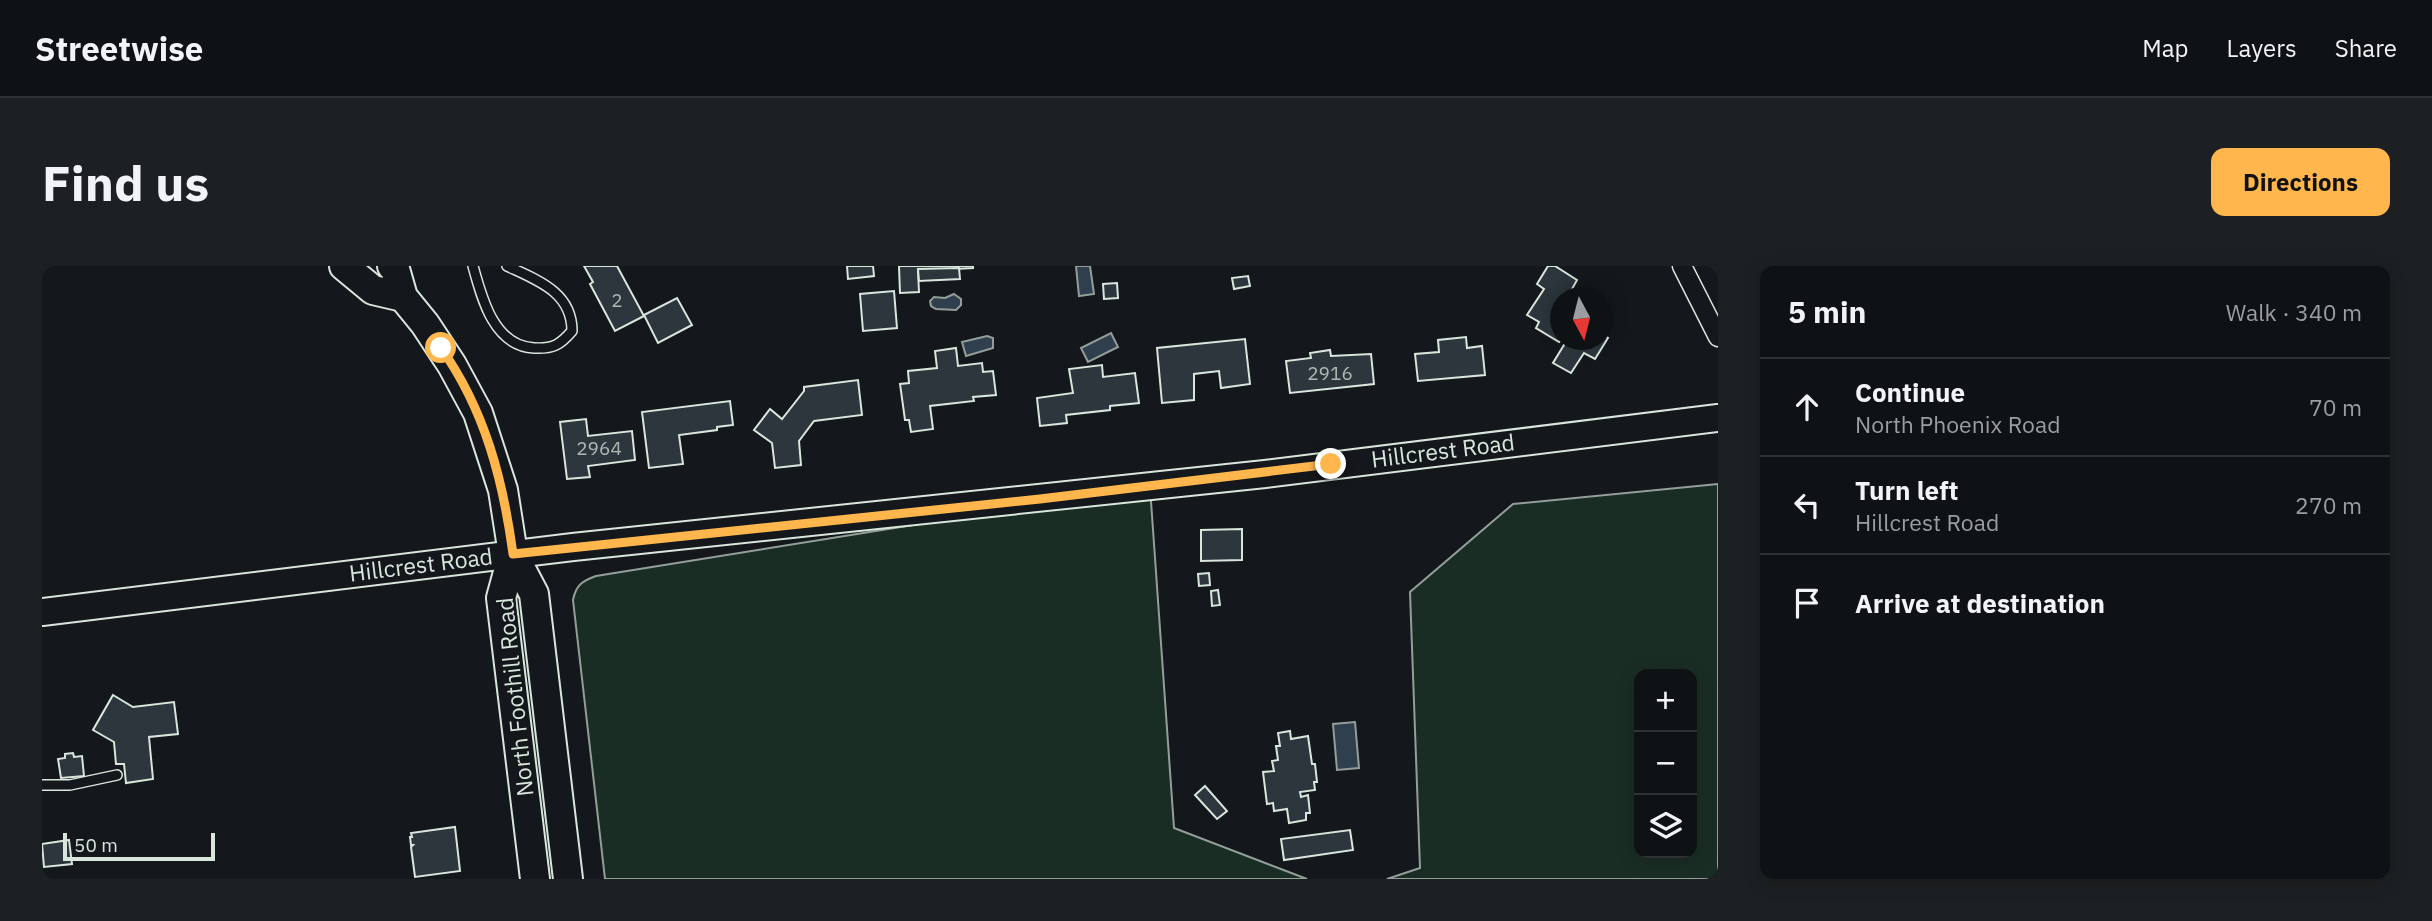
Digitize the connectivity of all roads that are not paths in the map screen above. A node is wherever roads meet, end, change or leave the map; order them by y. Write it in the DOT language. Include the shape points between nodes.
graph roads {
  1 [pos="344,266"];
  2 [pos="392,266"];
  3 [pos="473,266"];
  4 [pos="507,266"];
  5 [pos="1682,266"];
  6 [pos="403,297"];
  7 [pos="1718,337"];
  8 [pos="1718,418"];
  9 [pos="513,554"];
  10 [pos="42,612"];
  11 [pos="117,775"];
  12 [pos="42,785"];
  13 [pos="535,879"];
  14 [pos="568,879"];
  1 -- 6 [label="main road" via="373,290"];
  2 -- 6 [label="main road"];
  3 -- 4 [label="lane" via="500,333 520,347 561,343 572,331 565,302 552,288"];
  5 -- 7 [label="street"];
  6 -- 9 [label="main road" via="453,365 478,413 503,490"];
  8 -- 9 [label="street, Hillcrest Road" via="1265,474"];
  9 -- 10 [label="street, Hillcrest Road"];
  9 -- 13 [label="main road, North Foothill Road" via="501,598"];
  9 -- 14 [label="main road, North Foothill Road" via="534,594"];
  11 -- 12 [label="lane" via="70,785"];
}
